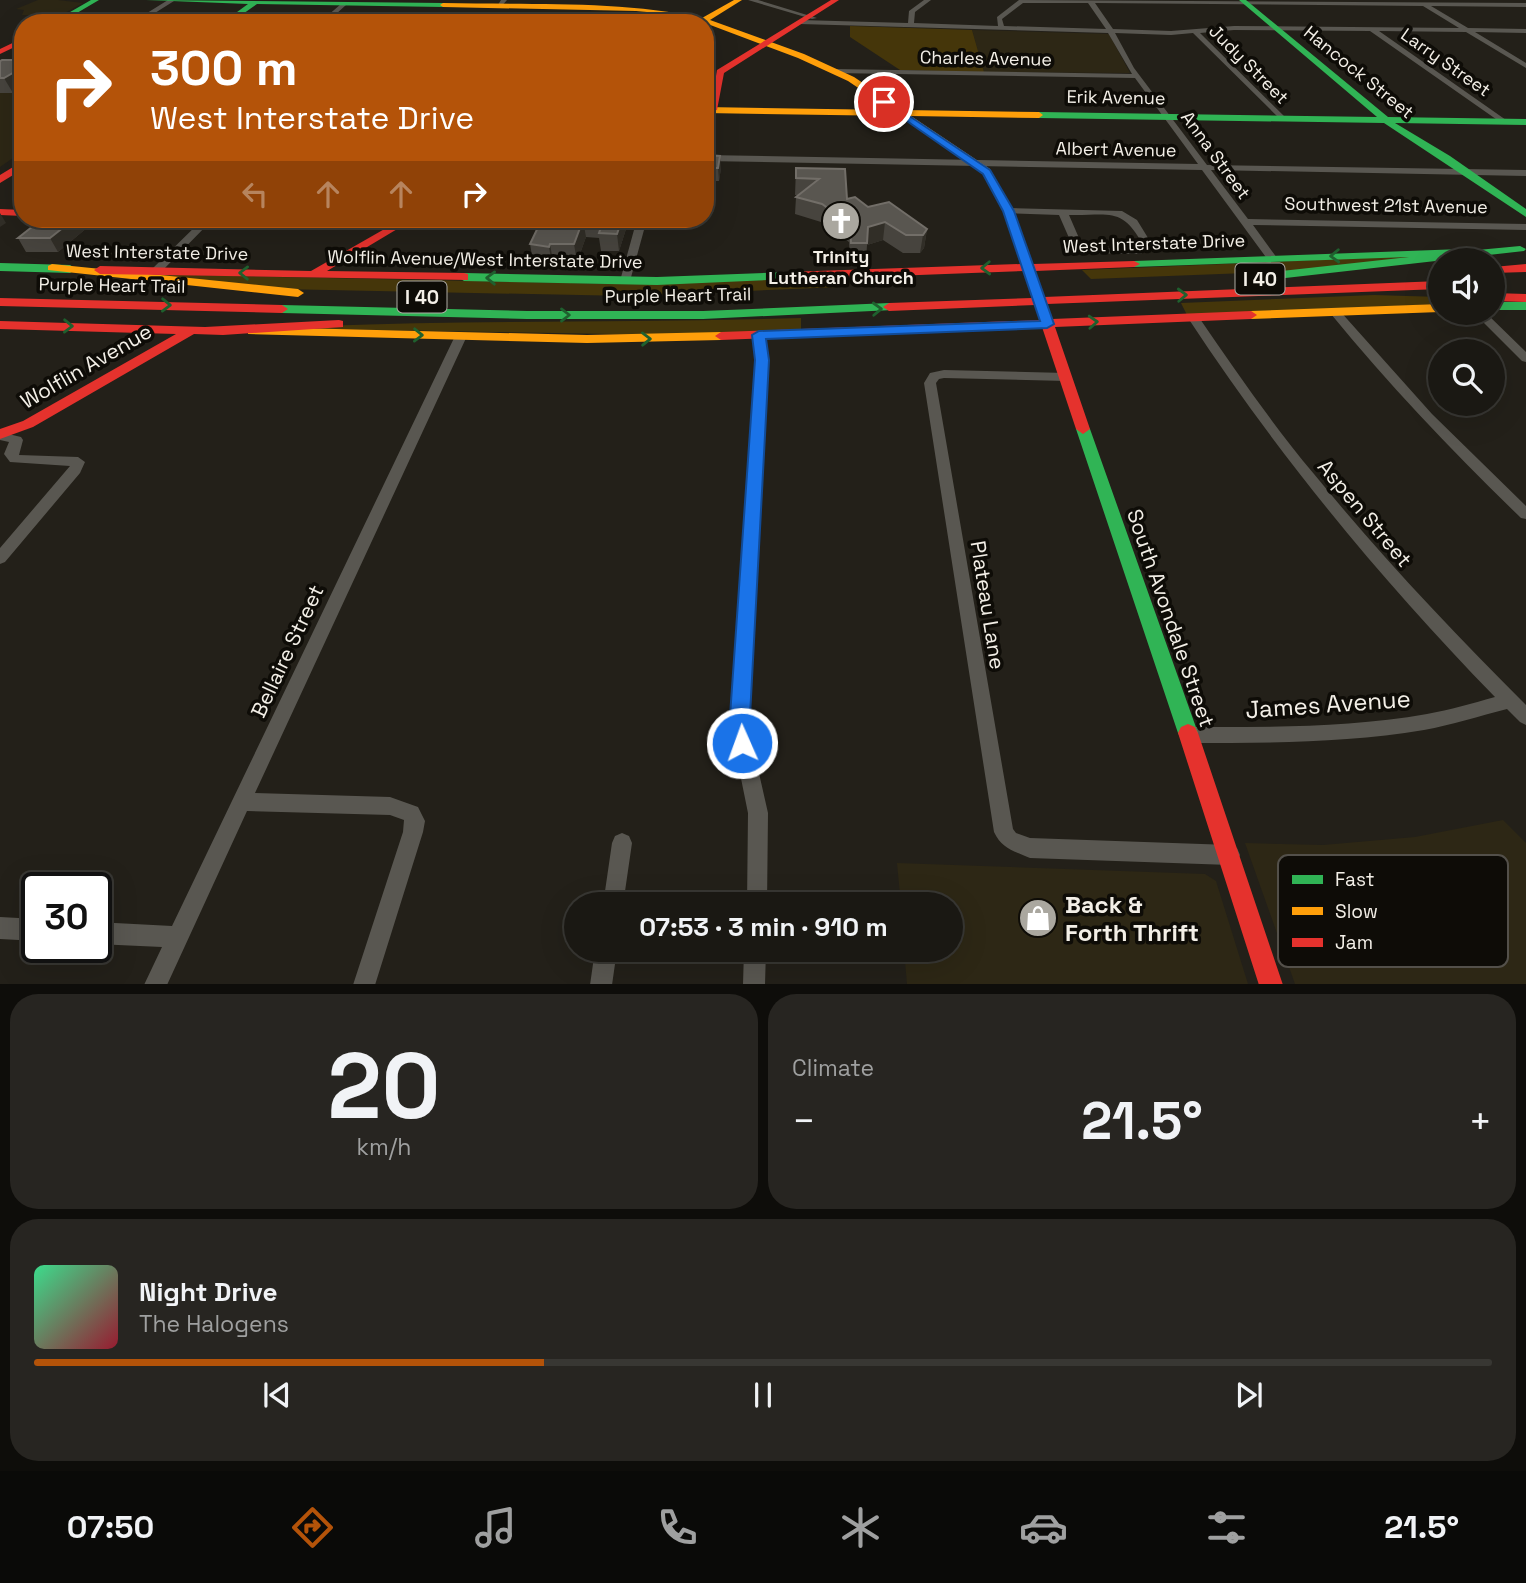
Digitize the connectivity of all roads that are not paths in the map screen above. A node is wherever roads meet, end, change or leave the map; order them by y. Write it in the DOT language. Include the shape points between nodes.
graph roads {
  1 [pos="96,0"];
  2 [pos="149,0"];
  3 [pos="740,0"];
  4 [pos="751,0"];
  5 [pos="788,0"];
  6 [pos="836,0"];
  7 [pos="928,0"];
  8 [pos="1089,0"];
  9 [pos="171,1"];
  10 [pos="255,1"];
  11 [pos="1244,1"];
  12 [pos="1421,2"];
  13 [pos="501,4"];
  14 [pos="343,5"];
  15 [pos="1526,5"];
  16 [pos="776,7"];
  17 [pos="70,14"];
  18 [pos="149,14"];
  19 [pos="237,14"];
  20 [pos="332,14"];
  21 [pos="663,14"];
  22 [pos="714,15"];
  23 [pos="805,20"];
  24 [pos="834,23"];
  25 [pos="714,26"];
  26 [pos="911,26"];
  27 [pos="1275,28"];
  28 [pos="1002,29"];
  29 [pos="1371,29"];
  30 [pos="1466,30"];
  31 [pos="1526,31"];
  32 [pos="1111,32"];
  33 [pos="1195,32"];
  34 [pos="766,44"];
  35 [pos="1526,66"];
  36 [pos="834,71"];
  37 [pos="1137,76"];
  38 [pos="714,93"];
  39 [pos="714,110"];
  40 [pos="901,113"];
  41 [pos="1168,117"];
  42 [pos="1281,118"];
  43 [pos="1385,120"];
  44 [pos="1503,122"];
  45 [pos="1526,122"];
  46 [pos="714,158"];
  47 [pos="973,162"];
  48 [pos="1204,166"];
  49 [pos="1465,171"];
  50 [pos="1526,173"];
  51 [pos="1009,211"];
  52 [pos="1063,212"];
  53 [pos="1526,214"];
  54 [pos="1245,222"];
  55 [pos="1526,227"];
  56 [pos="199,228"];
  57 [pos="394,228"];
  58 [pos="640,228"];
  59 [pos="1523,249"];
  60 [pos="1272,258"];
  61 [pos="0,267"];
  62 [pos="52,268"];
  63 [pos="1526,268"];
  64 [pos="1505,269"];
  65 [pos="156,271"];
  66 [pos="1029,271"];
  67 [pos="1428,272"];
  68 [pos="313,275"];
  69 [pos="625,281"];
  70 [pos="657,281"];
  71 [pos="1217,281"];
  72 [pos="1526,282"];
  73 [pos="1505,283"];
  74 [pos="1428,285"];
  75 [pos="0,288"];
  76 [pos="1278,291"];
  77 [pos="1428,295"];
  78 [pos="334,296"];
  79 [pos="1505,297"];
  80 [pos="1526,298"];
  81 [pos="0,302"];
  82 [pos="1505,306"];
  83 [pos="1526,306"];
  84 [pos="1428,308"];
  85 [pos="1335,312"];
  86 [pos="527,315"];
  87 [pos="1194,318"];
  88 [pos="1045,319"];
  89 [pos="0,325"];
  90 [pos="1492,325"];
  91 [pos="199,330"];
  92 [pos="759,335"];
  93 [pos="461,336"];
  94 [pos="1526,358"];
  95 [pos="1066,377"];
  96 [pos="50,411"];
  97 [pos="0,435"];
  98 [pos="17,442"];
  99 [pos="1526,514"];
  100 [pos="0,558"];
  101 [pos="1510,701"];
  102 [pos="1526,717"];
  103 [pos="1189,735"];
  104 [pos="241,802"];
  105 [pos="622,843"];
  106 [pos="1230,855"];
  107 [pos="615,892"];
  108 [pos="757,892"];
  109 [pos="0,928"];
  110 [pos="21,929"];
  111 [pos="112,934"];
  112 [pos="178,937"];
  113 [pos="604,962"];
  114 [pos="755,962"];
  115 [pos="155,984"];
  116 [pos="364,984"];
  117 [pos="601,984"];
  118 [pos="754,984"];
  119 [pos="1271,984"];
  1 -- 17 [label="main road"];
  2 -- 9 [label="main road, South Avondale Street"];
  3 -- 22 [label="main road"];
  4 -- 16 [label="street"];
  5 -- 16 [label="street"];
  6 -- 23 [label="main road"];
  7 -- 26 [label="street" via="912,11"];
  8 -- 11 [label="street"];
  8 -- 28 [label="street" via="1023,1 999,18"];
  8 -- 32 [label="street, Anna Street"];
  9 -- 10 [label="main road, South Avondale Street"];
  9 -- 18 [label="street"];
  10 -- 14 [label="main road, South Avondale Street"];
  10 -- 19 [label="main road"];
  11 -- 12 [label="street"];
  11 -- 27 [label="main road, Hancock Street"];
  12 -- 15 [label="street"];
  12 -- 30 [label="street"];
  13 -- 14 [label="main road, South Avondale Street"];
  13 -- 21 [label="main road, South Avondale Street"];
  14 -- 20 [label="street"];
  16 -- 23 [label="street"];
  23 -- 24 [label="street"];
  23 -- 24 [label="street"];
  23 -- 34 [label="main road"];
  24 -- 26 [label="street"];
  25 -- 34 [label="main road, South Avondale Street"];
  26 -- 28 [label="street"];
  27 -- 29 [label="street"];
  27 -- 33 [label="street"];
  27 -- 43 [label="main road, Hancock Street"];
  28 -- 32 [label="street"];
  29 -- 30 [label="street"];
  29 -- 44 [label="street, Larry Street"];
  30 -- 31 [label="street"];
  30 -- 35 [label="street"];
  32 -- 33 [label="street"];
  32 -- 37 [label="street, Anna Street"];
  33 -- 42 [label="street, Judy Street"];
  34 -- 36 [label="main road, South Avondale Street"];
  34 -- 38 [label="main road" via="720,72"];
  36 -- 37 [label="street, Charles Avenue"];
  36 -- 40 [label="main road, South Avondale Street"];
  37 -- 41 [label="street, Anna Street"];
  39 -- 40 [label="main road, Erik Avenue"];
  40 -- 41 [label="main road, Erik Avenue"];
  40 -- 47 [label="main road, South Avondale Street"];
  41 -- 42 [label="main road, Erik Avenue"];
  41 -- 48 [label="street, Anna Street"];
  42 -- 43 [label="main road, Erik Avenue"];
  43 -- 44 [label="main road, Erik Avenue"];
  43 -- 49 [label="main road, Hancock Street"];
  44 -- 45 [label="main road, Erik Avenue"];
  46 -- 47 [label="street, Albert Avenue"];
  47 -- 48 [label="street, Albert Avenue"];
  47 -- 51 [label="main road, South Avondale Street" via="987,172"];
  48 -- 49 [label="street, Albert Avenue"];
  48 -- 54 [label="street, Anna Street"];
  49 -- 50 [label="street, Albert Avenue"];
  49 -- 53 [label="main road, Hancock Street"];
  51 -- 52 [label="street"];
  51 -- 66 [label="main road, South Avondale Street"];
  52 -- 52 [label="street" via="1128,216 1148,246 1141,251 1084,251"];
  54 -- 55 [label="street, Southwest 21st Avenue"];
  54 -- 60 [label="street, Anna Street"];
  56 -- 65 [label="street"];
  57 -- 68 [label="main road"];
  58 -- 69 [label="street"];
  59 -- 60 [label="main road, West Interstate Drive, one-way"];
  59 -- 71 [label="main road"];
  60 -- 66 [label="main road, West Interstate Drive"];
  61 -- 62 [label="main road, West Interstate Drive"];
  62 -- 65 [label="main road, West Interstate Drive"];
  62 -- 78 [label="main road"];
  63 -- 64 [label="main road"];
  68 -- 65 [label="main road, West Interstate Drive, one-way"];
  66 -- 70 [label="main road, West Interstate Drive, one-way"];
  66 -- 88 [label="main road, South Avondale Street"];
  67 -- 71 [label="main road, Purple Heart Trail / I 40"];
  69 -- 68 [label="main road, Wolflin Avenue/West Interstate Drive, one-way"];
  69 -- 70 [label="main road, Wolflin Avenue/West Interstate Drive"];
  71 -- 78 [label="main road, Purple Heart Trail / I 40" via="695,300"];
  72 -- 73 [label="main road"];
  74 -- 76 [label="main road, Purple Heart Trail / I 40"];
  75 -- 78 [label="main road, Purple Heart Trail / I 40"];
  76 -- 77 [label="main road"];
  86 -- 76 [label="main road, Purple Heart Trail / I 40, one-way" via="795,312"];
  79 -- 80 [label="main road"];
  81 -- 86 [label="main road, Purple Heart Trail / I 40, one-way"];
  82 -- 83 [label="main road"];
  84 -- 85 [label="main road"];
  85 -- 87 [label="main road"];
  85 -- 99 [label="street" via="1423,414"];
  86 -- 91 [label="main road"];
  88 -- 87 [label="main road, one-way"];
  87 -- 101 [label="street, Aspen Street" via="1249,401 1322,496 1391,577"];
  88 -- 92 [label="main road"];
  88 -- 95 [label="main road, South Avondale Street"];
  89 -- 91 [label="main road, one-way"];
  90 -- 94 [label="street"];
  91 -- 93 [label="main road, one-way"];
  91 -- 96 [label="main road, Wolflin Avenue"];
  93 -- 92 [label="main road, one-way"];
  92 -- 108 [label="street" via="762,360 740,730 758,813"];
  93 -- 104 [label="street, Bellaire Street"];
  95 -- 103 [label="main road, South Avondale Street"];
  95 -- 106 [label="street, Plateau Lane" via="944,374 934,376 930,383 1001,818 1009,840 1030,848"];
  96 -- 97 [label="main road, Wolflin Avenue"];
  96 -- 98 [label="street"];
  97 -- 98 [label="street"];
  98 -- 100 [label="street" via="11,454 15,459 78,462"];
  101 -- 102 [label="street, Aspen Street"];
  101 -- 103 [label="street, James Avenue" via="1429,721 1355,731"];
  103 -- 106 [label="main road, South Avondale Street"];
  104 -- 112 [label="street, Bellaire Street"];
  104 -- 116 [label="street" via="390,806 411,813 413,832"];
  105 -- 107 [label="street"];
  106 -- 119 [label="main road, South Avondale Street"];
  109 -- 110 [label="street"];
  111 -- 112 [label="street"];
  112 -- 115 [label="street, Bellaire Street"];
  113 -- 117 [label="street"];
  114 -- 118 [label="street"];
}
